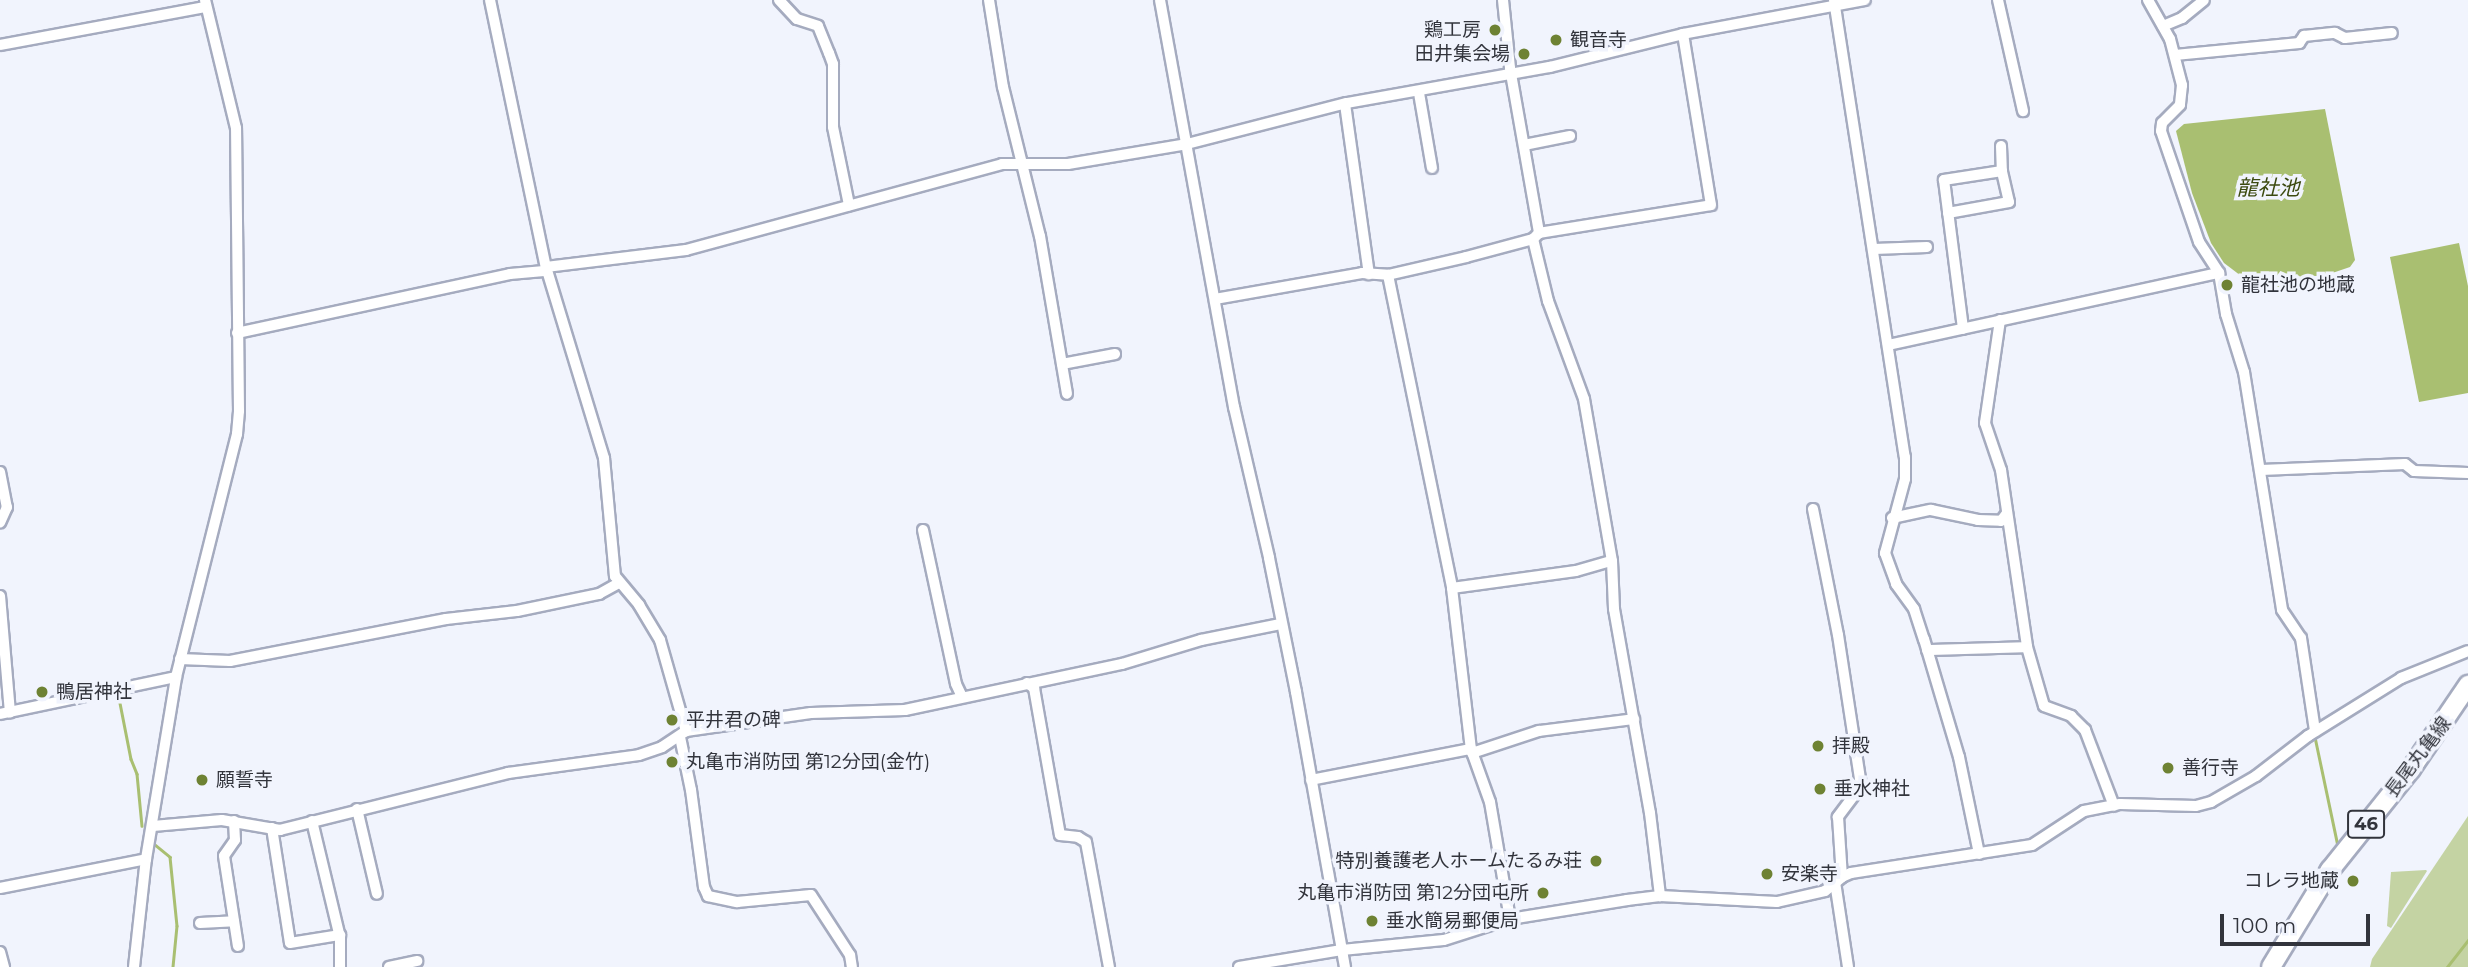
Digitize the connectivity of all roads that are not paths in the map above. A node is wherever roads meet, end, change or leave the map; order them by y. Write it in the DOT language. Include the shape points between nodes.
graph roads {
  1 [pos="490,0"];
  2 [pos="779,0"];
  3 [pos="989,0"];
  4 [pos="1160,0"];
  5 [pos="1503,0"];
  6 [pos="1864,0"];
  7 [pos="1997,0"];
  8 [pos="2148,0"];
  9 [pos="2204,0"];
  10 [pos="1834,2"];
  11 [pos="206,4"];
  12 [pos="2163,26"];
  13 [pos="2392,33"];
  14 [pos="1683,34"];
  15 [pos="0,45"];
  16 [pos="2175,55"];
  17 [pos="1511,74"];
  18 [pos="1419,93"];
  19 [pos="1345,103"];
  20 [pos="2023,111"];
  21 [pos="1570,136"];
  22 [pos="1187,144"];
  23 [pos="1524,145"];
  24 [pos="2001,146"];
  25 [pos="1022,163"];
  26 [pos="1432,168"];
  27 [pos="2002,171"];
  28 [pos="849,205"];
  29 [pos="1948,213"];
  30 [pos="1536,236"];
  31 [pos="1927,247"];
  32 [pos="1874,249"];
  33 [pos="546,269"];
  34 [pos="2218,273"];
  35 [pos="1369,274"];
  36 [pos="1388,275"];
  37 [pos="1215,299"];
  38 [pos="2000,320"];
  39 [pos="1963,329"];
  40 [pos="237,333"];
  41 [pos="1888,345"];
  42 [pos="1115,354"];
  43 [pos="1062,364"];
  44 [pos="1068,394"];
  45 [pos="2261,470"];
  46 [pos="0,472"];
  47 [pos="2468,473"];
  48 [pos="1813,509"];
  49 [pos="2007,513"];
  50 [pos="1892,518"];
  51 [pos="0,523"];
  52 [pos="923,530"];
  53 [pos="1612,561"];
  54 [pos="619,583"];
  55 [pos="1452,588"];
  56 [pos="0,596"];
  57 [pos="1280,624"];
  58 [pos="2026,647"];
  59 [pos="1927,650"];
  60 [pos="2468,651"];
  61 [pos="180,659"];
  62 [pos="176,677"];
  63 [pos="1027,682"];
  64 [pos="2468,685"];
  65 [pos="962,697"];
  66 [pos="5,714"];
  67 [pos="1634,719"];
  68 [pos="2315,731"];
  69 [pos="683,734"];
  70 [pos="1472,751"];
  71 [pos="1311,780"];
  72 [pos="2114,806"];
  73 [pos="357,809"];
  74 [pos="234,821"];
  75 [pos="312,821"];
  76 [pos="153,826"];
  77 [pos="272,828"];
  78 [pos="1979,854"];
  79 [pos="146,859"];
  80 [pos="1838,880"];
  81 [pos="0,888"];
  82 [pos="377,894"];
  83 [pos="1660,896"];
  84 [pos="1510,919"];
  85 [pos="234,921"];
  86 [pos="200,923"];
  87 [pos="340,935"];
  88 [pos="238,946"];
  89 [pos="1342,950"];
  90 [pos="0,952"];
  91 [pos="417,961"];
  92 [pos="4,967"];
  93 [pos="134,967"];
  94 [pos="340,967"];
  95 [pos="389,967"];
  96 [pos="852,967"];
  97 [pos="1109,967"];
  98 [pos="1239,967"];
  99 [pos="1345,967"];
  100 [pos="1848,967"];
  101 [pos="2271,967"];
  1 -- 33 [label="street"];
  2 -- 28 [label="street" via="797,19 818,26 833,64 833,127"];
  3 -- 25 [label="street" via="1003,87"];
  4 -- 22 [label="street"];
  5 -- 17 [label="street"];
  6 -- 10 [label="street"];
  7 -- 20 [label="street"];
  8 -- 12 [label="street"];
  9 -- 12 [label="street"];
  10 -- 14 [label="street"];
  10 -- 32 [label="street"];
  11 -- 15 [label="street"];
  11 -- 40 [label="street" via="236,128 239,159"];
  12 -- 16 [label="street"];
  13 -- 16 [label="street" via="2304,36 2299,43"];
  14 -- 17 [label="street"];
  14 -- 30 [label="street" via="1711,205"];
  16 -- 34 [label="street" via="2182,85 2180,105 2162,123 2161,131 2200,242"];
  17 -- 18 [label="street"];
  17 -- 23 [label="street"];
  18 -- 19 [label="street"];
  18 -- 26 [label="street"];
  19 -- 22 [label="street"];
  19 -- 35 [label="street"];
  21 -- 23 [label="street"];
  22 -- 25 [label="street" via="1068,164"];
  22 -- 37 [label="street"];
  23 -- 30 [label="street"];
  24 -- 27 [label="street"];
  25 -- 28 [label="street" via="1002,164"];
  25 -- 43 [label="street"];
  27 -- 29 [label="street" via="1944,180"];
  27 -- 29 [label="street" via="2009,202"];
  28 -- 33 [label="street" via="686,250"];
  29 -- 39 [label="street"];
  30 -- 36 [label="street"];
  30 -- 53 [label="street" via="1548,301 1584,399"];
  31 -- 32 [label="street"];
  32 -- 41 [label="street"];
  33 -- 40 [label="street"];
  33 -- 54 [label="street" via="604,458"];
  34 -- 38 [label="street"];
  34 -- 45 [label="street" via="2244,372"];
  35 -- 36 [label="street"];
  35 -- 37 [label="street"];
  36 -- 55 [label="street"];
  37 -- 57 [label="street"];
  38 -- 39 [label="street"];
  38 -- 49 [label="street" via="1985,423 2001,470"];
  39 -- 41 [label="street"];
  40 -- 61 [label="street" via="237,434"];
  41 -- 50 [label="street" via="1905,457 1905,479"];
  42 -- 43 [label="street"];
  43 -- 44 [label="street"];
  45 -- 47 [label="street" via="2405,464 2414,471"];
  45 -- 68 [label="street" via="2282,611 2301,638"];
  46 -- 51 [label="street" via="7,507"];
  48 -- 80 [label="street" via="1861,786 1838,817"];
  49 -- 50 [label="street" via="2001,520 1931,510"];
  49 -- 58 [label="street"];
  50 -- 59 [label="street" via="1885,552 1896,584 1914,609"];
  52 -- 65 [label="street"];
  53 -- 55 [label="street"];
  53 -- 67 [label="street" via="1614,609"];
  54 -- 61 [label="street" via="598,594 517,611 446,619 230,661"];
  54 -- 69 [label="street" via="660,640"];
  55 -- 70 [label="street"];
  56 -- 66 [label="street"];
  57 -- 63 [label="street" via="1201,640 1122,664"];
  57 -- 71 [label="street"];
  58 -- 59 [label="street"];
  58 -- 72 [label="street" via="2044,706 2071,716 2085,730"];
  59 -- 78 [label="street" via="1959,757"];
  60 -- 68 [label="street" via="2401,678"];
  61 -- 62 [label="street"];
  62 -- 66 [label="street" via="70,696"];
  62 -- 76 [label="street"];
  63 -- 65 [label="street"];
  63 -- 97 [label="street" via="1034,688 1059,835 1086,842"];
  64 -- 101 [label="main road, 長尾丸亀線 / 46" via="2411,769 2330,870"];
  65 -- 69 [label="street" via="905,710 811,713"];
  67 -- 70 [label="street" via="1539,732"];
  67 -- 83 [label="street"];
  68 -- 72 [label="street" via="2256,776 2211,802"];
  69 -- 73 [label="street" via="639,755 508,773"];
  69 -- 96 [label="street" via="708,895 737,902 811,895 850,955"];
  70 -- 71 [label="street"];
  70 -- 84 [label="street" via="1490,802"];
  71 -- 89 [label="street"];
  72 -- 78 [label="street" via="2084,811 2032,845"];
  73 -- 75 [label="street"];
  73 -- 82 [label="street"];
  74 -- 76 [label="street"];
  74 -- 77 [label="street"];
  74 -- 85 [label="street" via="235,841 224,856"];
  75 -- 77 [label="street"];
  75 -- 87 [label="street"];
  76 -- 79 [label="street"];
  77 -- 87 [label="street" via="290,943"];
  78 -- 80 [label="street"];
  79 -- 81 [label="street"];
  79 -- 93 [label="street"];
  80 -- 83 [label="street" via="1825,891 1777,902"];
  80 -- 100 [label="street"];
  83 -- 84 [label="street"];
  84 -- 89 [label="street" via="1444,940"];
  85 -- 86 [label="street"];
  85 -- 88 [label="street"];
  87 -- 94 [label="street"];
  89 -- 98 [label="street"];
  89 -- 99 [label="street"];
  90 -- 92 [label="street"];
  91 -- 95 [label="street"];
}
